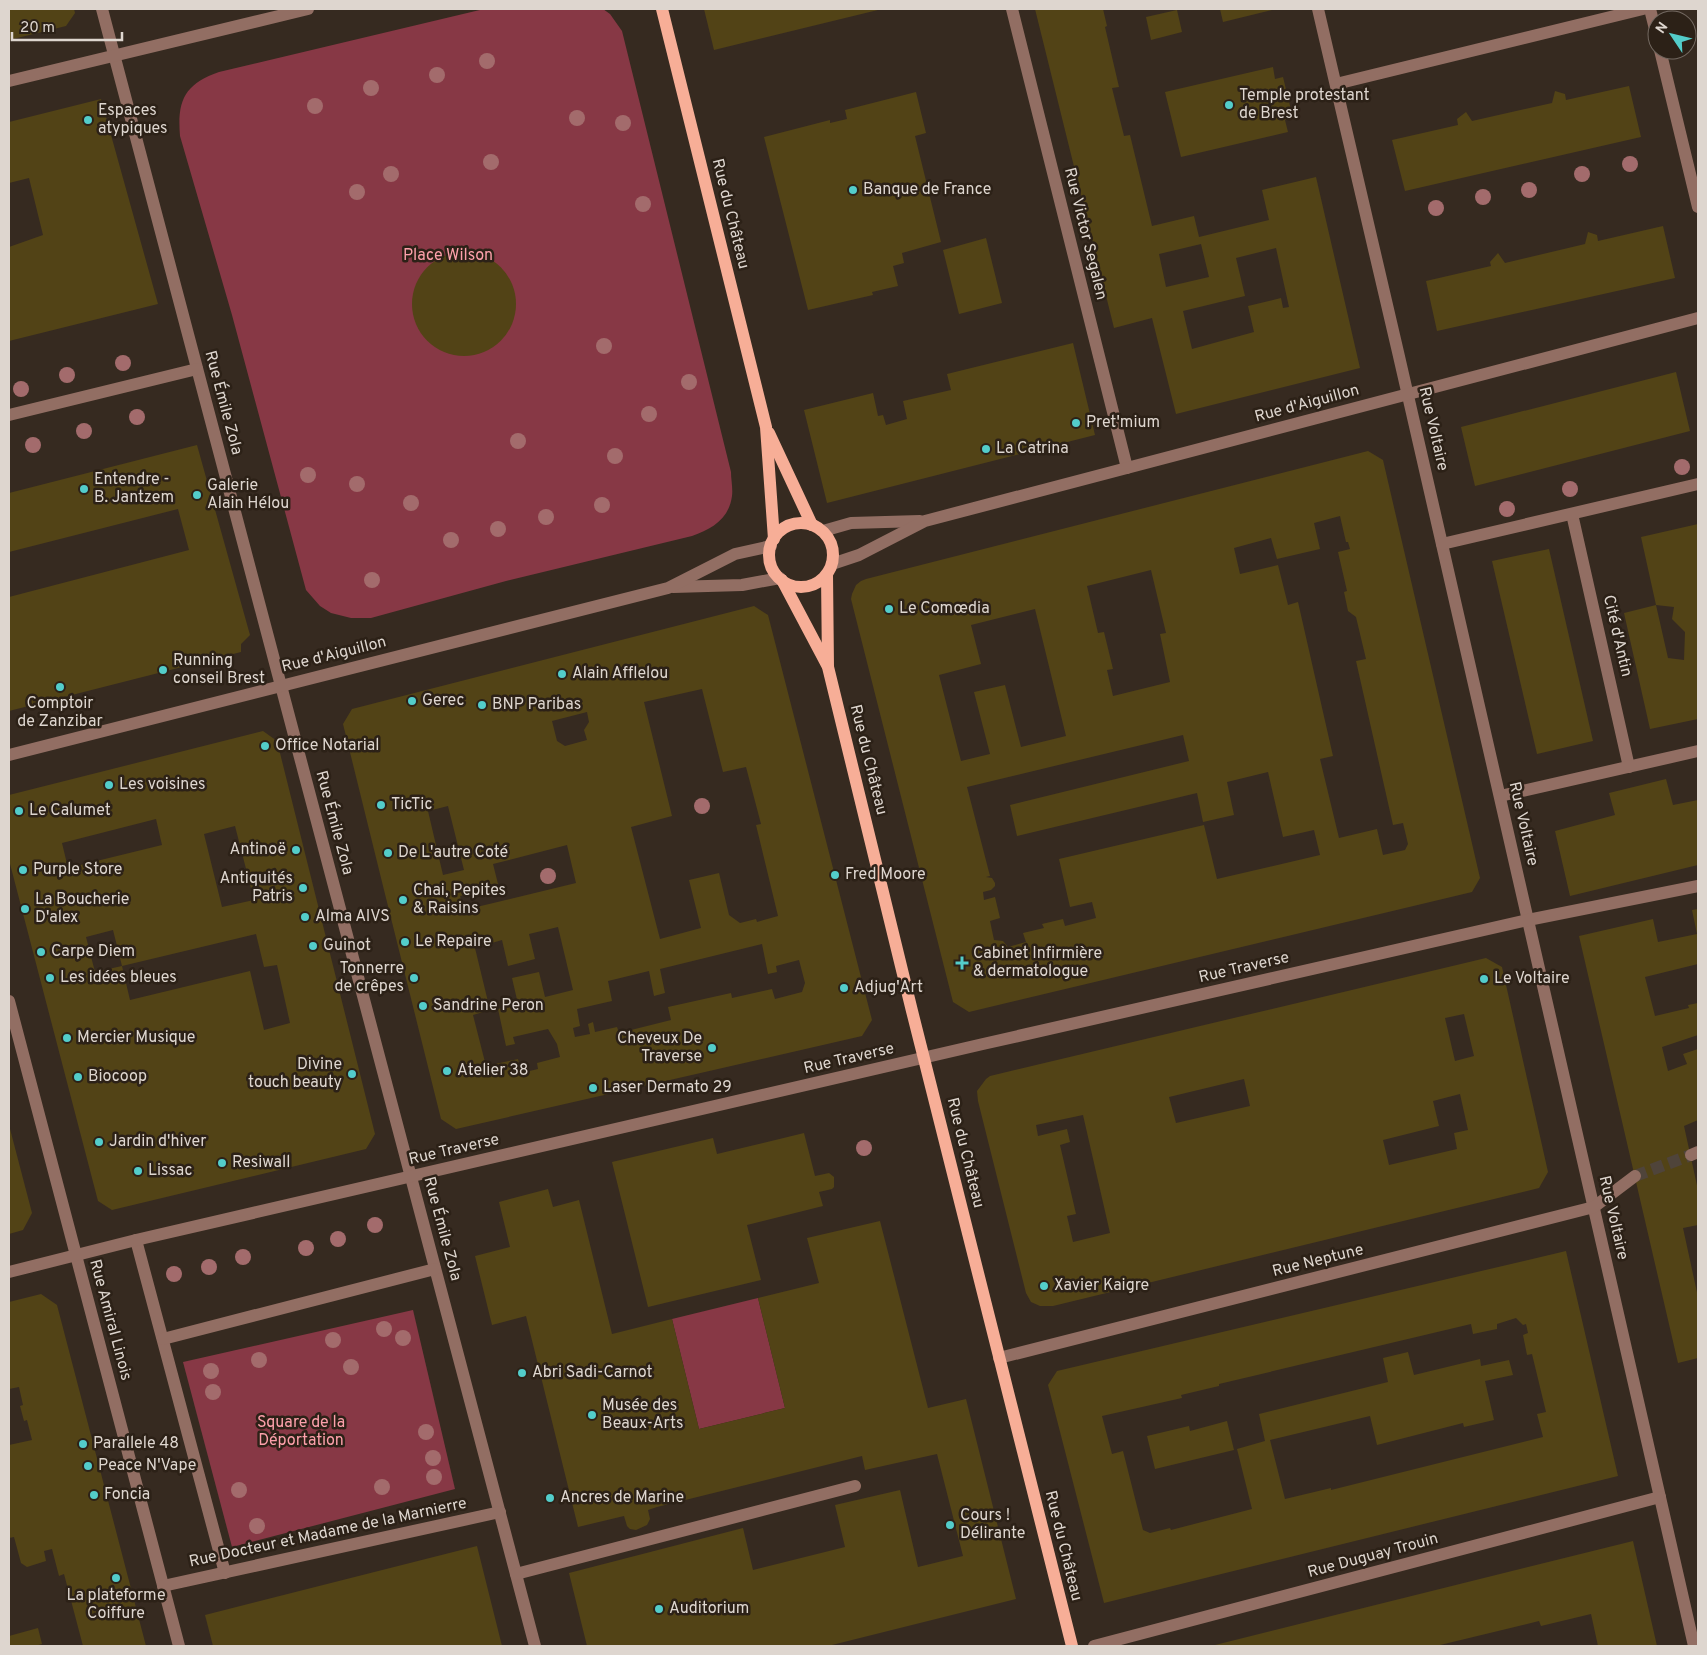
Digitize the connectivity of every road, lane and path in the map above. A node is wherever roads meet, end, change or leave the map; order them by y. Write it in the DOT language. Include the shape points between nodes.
graph roads {
  1 [pos="102,9"];
  2 [pos="308,9"];
  3 [pos="662,9"];
  4 [pos="1012,9"];
  5 [pos="1318,9"];
  6 [pos="1643,9"];
  7 [pos="114,56"];
  8 [pos="1662,60"];
  9 [pos="9,81"];
  10 [pos="1336,84"];
  11 [pos="1698,207"];
  12 [pos="1698,318"];
  13 [pos="197,369"];
  14 [pos="1408,394"];
  15 [pos="9,415"];
  16 [pos="766,426"];
  17 [pos="1128,468"];
  18 [pos="1698,484"];
  19 [pos="1572,514"];
  20 [pos="925,521"];
  21 [pos="818,528"];
  22 [pos="772,542"];
  23 [pos="1442,544"];
  24 [pos="829,569"];
  25 [pos="781,579"];
  26 [pos="668,588"];
  27 [pos="828,667"];
  28 [pos="281,686"];
  29 [pos="1698,751"];
  30 [pos="9,755"];
  31 [pos="1629,766"];
  32 [pos="1500,796"];
  33 [pos="1698,886"];
  34 [pos="1528,920"];
  35 [pos="9,1001"];
  36 [pos="924,1058"];
  37 [pos="1635,1176"];
  38 [pos="411,1177"];
  39 [pos="1594,1207"];
  40 [pos="136,1240"];
  41 [pos="76,1255"];
  42 [pos="435,1269"];
  43 [pos="9,1272"];
  44 [pos="163,1339"];
  45 [pos="999,1358"];
  46 [pos="855,1486"];
  47 [pos="1660,1497"];
  48 [pos="500,1512"];
  49 [pos="224,1573"];
  50 [pos="516,1574"];
  51 [pos="163,1586"];
  52 [pos="179,1646"];
  53 [pos="535,1646"];
  54 [pos="1072,1646"];
  55 [pos="1094,1646"];
  56 [pos="1694,1646"];
  1 -- 7 [label="street, Rue Émile Zola"];
  2 -- 7 [label="street"];
  3 -- 16 [label="main road, Rue du Château"];
  4 -- 17 [label="street, Rue Victor Segalen"];
  5 -- 10 [label="street, Rue Voltaire"];
  6 -- 10 [label="street"];
  7 -- 9 [label="street"];
  7 -- 13 [label="street, Rue Émile Zola"];
  8 -- 11 [label="street"];
  10 -- 14 [label="street, Rue Voltaire"];
  12 -- 14 [label="street, Rue d'Aiguillon"];
  13 -- 15 [label="street"];
  13 -- 28 [label="street, Rue Émile Zola"];
  14 -- 17 [label="street, Rue d'Aiguillon"];
  14 -- 23 [label="street, Rue Voltaire"];
  16 -- 21 [label="main road, Rue du Château"];
  16 -- 22 [label="main road, Rue du Château"];
  17 -- 20 [label="street, Rue d'Aiguillon"];
  18 -- 19 [label="street"];
  19 -- 23 [label="street"];
  19 -- 31 [label="street, Cité d'Antin"];
  20 -- 21 [label="street, Rue d'Aiguillon" via="852,523"];
  20 -- 24 [label="street, Rue d'Aiguillon"];
  21 -- 22 [label="main road" via="799,523 787,526"];
  21 -- 24 [label="main road" via="830,542 834,553"];
  22 -- 25 [label="main road" via="770,558"];
  22 -- 26 [label="street, Rue d'Aiguillon" via="735,554"];
  23 -- 32 [label="street, Rue Voltaire"];
  24 -- 25 [label="main road" via="818,582 807,586 794,586"];
  24 -- 27 [label="main road, Rue du Château"];
  25 -- 26 [label="street, Rue d'Aiguillon" via="742,585"];
  25 -- 27 [label="main road, Rue du Château"];
  26 -- 28 [label="street, Rue d'Aiguillon"];
  27 -- 36 [label="main road, Rue du Château"];
  28 -- 30 [label="street, Rue d'Aiguillon"];
  28 -- 38 [label="street, Rue Émile Zola"];
  29 -- 31 [label="street"];
  31 -- 32 [label="street"];
  32 -- 34 [label="street, Rue Voltaire"];
  33 -- 34 [label="street, Rue Traverse"];
  34 -- 36 [label="street, Rue Traverse"];
  34 -- 39 [label="street, Rue Voltaire"];
  35 -- 41 [label="street, Rue Amiral Linois"];
  36 -- 38 [label="street, Rue Traverse"];
  36 -- 45 [label="main road, Rue du Château"];
  37 -- 39 [label="street, Rue Neptune"];
  38 -- 40 [label="street, Rue Traverse"];
  38 -- 42 [label="street, Rue Émile Zola"];
  39 -- 45 [label="street, Rue Neptune"];
  39 -- 47 [label="street, Rue Voltaire"];
  40 -- 41 [label="street, Rue Traverse"];
  40 -- 44 [label="street"];
  41 -- 43 [label="street, Rue Traverse"];
  41 -- 51 [label="street, Rue Amiral Linois"];
  42 -- 44 [label="street"];
  42 -- 48 [label="street, Rue Émile Zola"];
  44 -- 49 [label="street"];
  45 -- 54 [label="main road, Rue du Château"];
  46 -- 50 [label="street"];
  47 -- 55 [label="street, Rue Duguay Trouin"];
  47 -- 56 [label="street, Rue Voltaire"];
  48 -- 49 [label="street, Rue Docteur et Madame de la Marnierre"];
  48 -- 50 [label="street, Rue Émile Zola"];
  49 -- 51 [label="street, Rue Docteur et Madame de la Marnierre"];
  50 -- 53 [label="street, Rue Émile Zola"];
  51 -- 52 [label="street, Rue Amiral Linois"];
}
